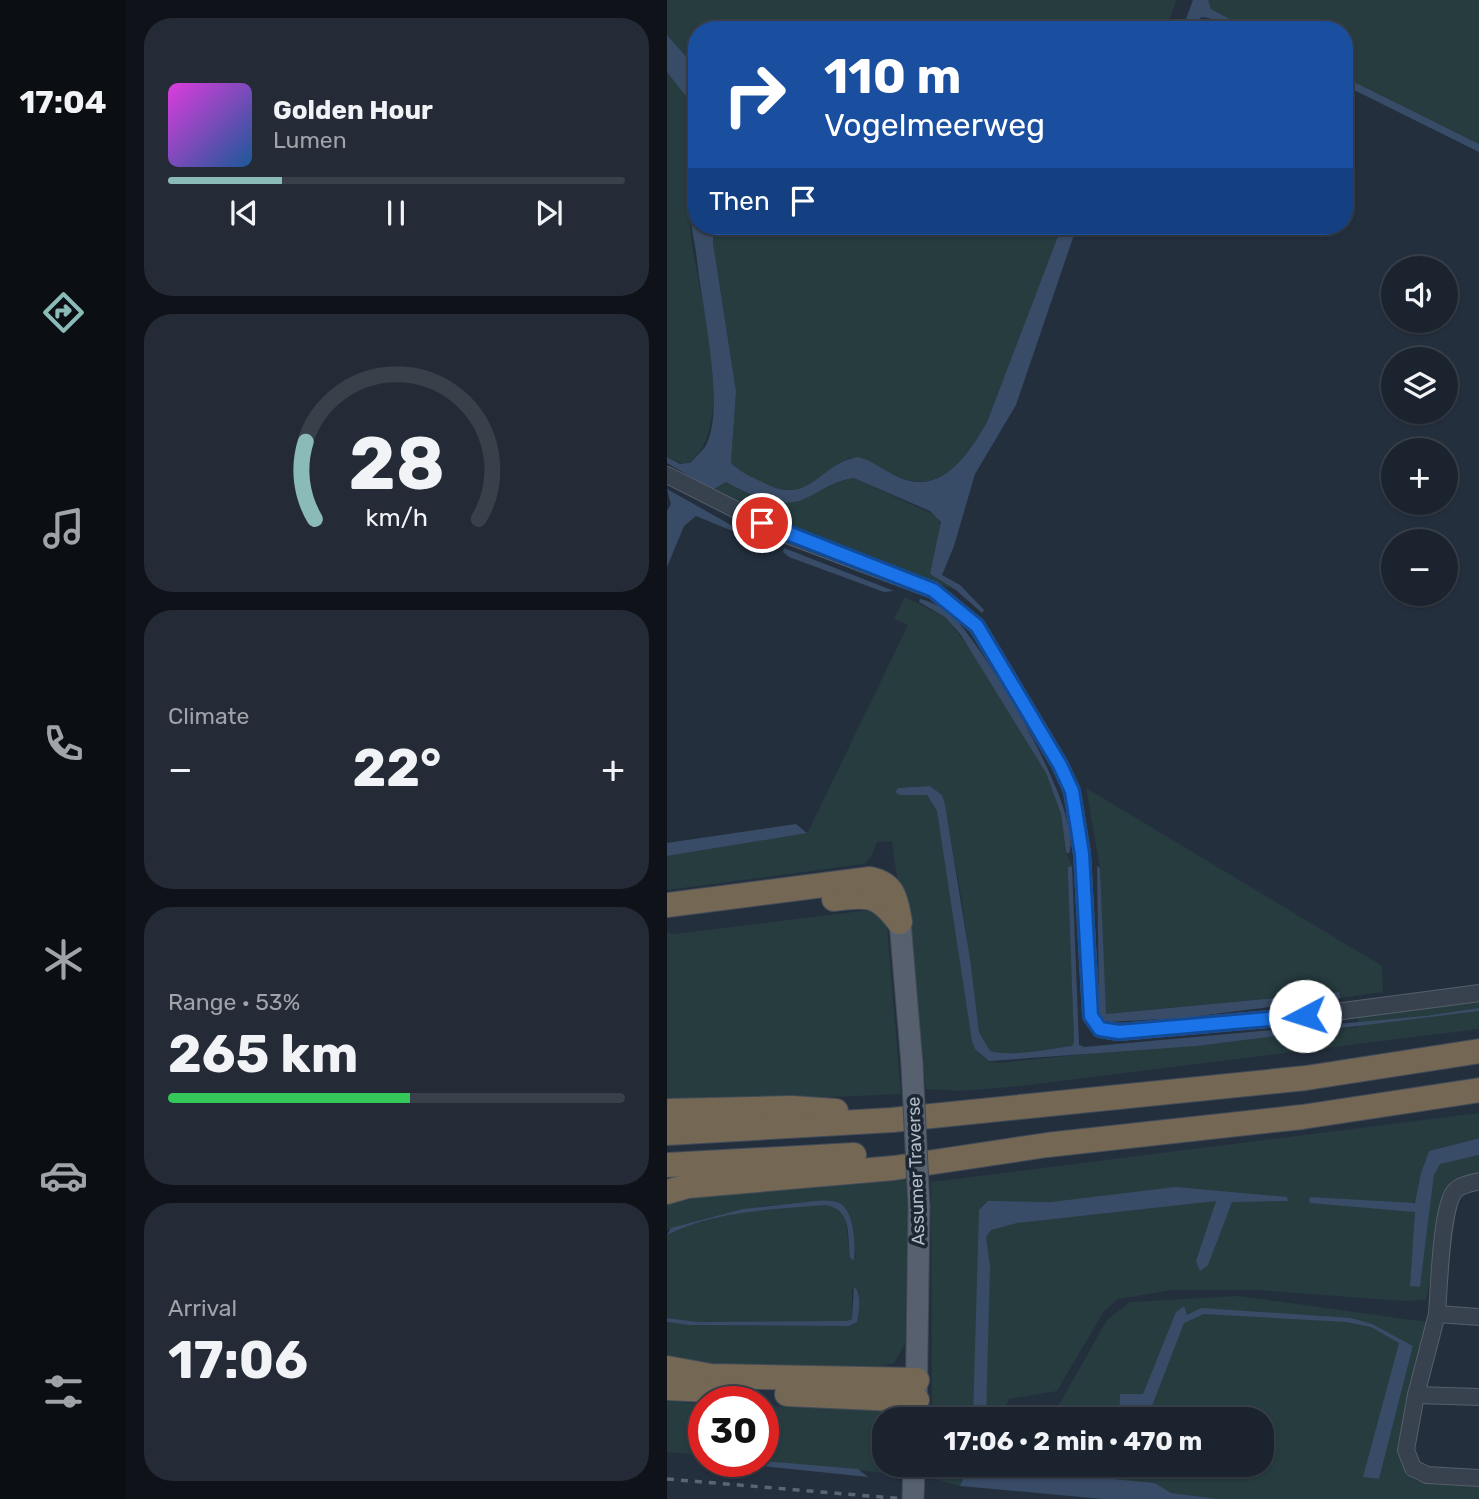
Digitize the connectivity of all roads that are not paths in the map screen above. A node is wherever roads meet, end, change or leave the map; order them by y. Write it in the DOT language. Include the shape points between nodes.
graph roads {
  1 [pos="667,475"];
  2 [pos="667,905"];
  3 [pos="667,920"];
  4 [pos="900,922"];
  5 [pos="1479,993"];
  6 [pos="1479,1051"];
  7 [pos="1479,1090"];
  8 [pos="667,1111"];
  9 [pos="892,1120"];
  10 [pos="667,1133"];
  11 [pos="1047,1145"];
  12 [pos="667,1165"];
  13 [pos="1479,1181"];
  14 [pos="667,1192"];
  15 [pos="1437,1314"];
  16 [pos="1479,1317"];
  17 [pos="667,1368"];
  18 [pos="667,1388"];
  19 [pos="1417,1395"];
  20 [pos="1479,1397"];
  21 [pos="917,1399"];
  22 [pos="914,1477"];
  23 [pos="1479,1478"];
  24 [pos="913,1499"];
  1 -- 5 [label="street" via="782,533 933,590 977,626 1072,791 1082,854 1091,1016 1100,1029 1119,1032 1305,1016"];
  2 -- 4 [label="highway" via="870,879 893,890"];
  3 -- 4 [label="highway" via="857,896 879,900"];
  4 -- 21 [label="main road, Assumer Traverse, bridge" via="919,1207"];
  6 -- 9 [label="highway" via="1306,1078"];
  7 -- 11 [label="highway" via="1302,1117"];
  8 -- 9 [label="highway" via="824,1109"];
  9 -- 10 [label="highway"];
  11 -- 12 [label="highway"];
  11 -- 14 [label="highway" via="894,1168 689,1186"];
  13 -- 15 [label="street" via="1454,1192 1446,1218"];
  15 -- 16 [label="street"];
  15 -- 19 [label="street"];
  17 -- 21 [label="highway"];
  18 -- 21 [label="highway"];
  19 -- 20 [label="street"];
  19 -- 23 [label="street" via="1406,1450 1413,1468 1427,1475"];
  22 -- 24 [label="main road"];
}
